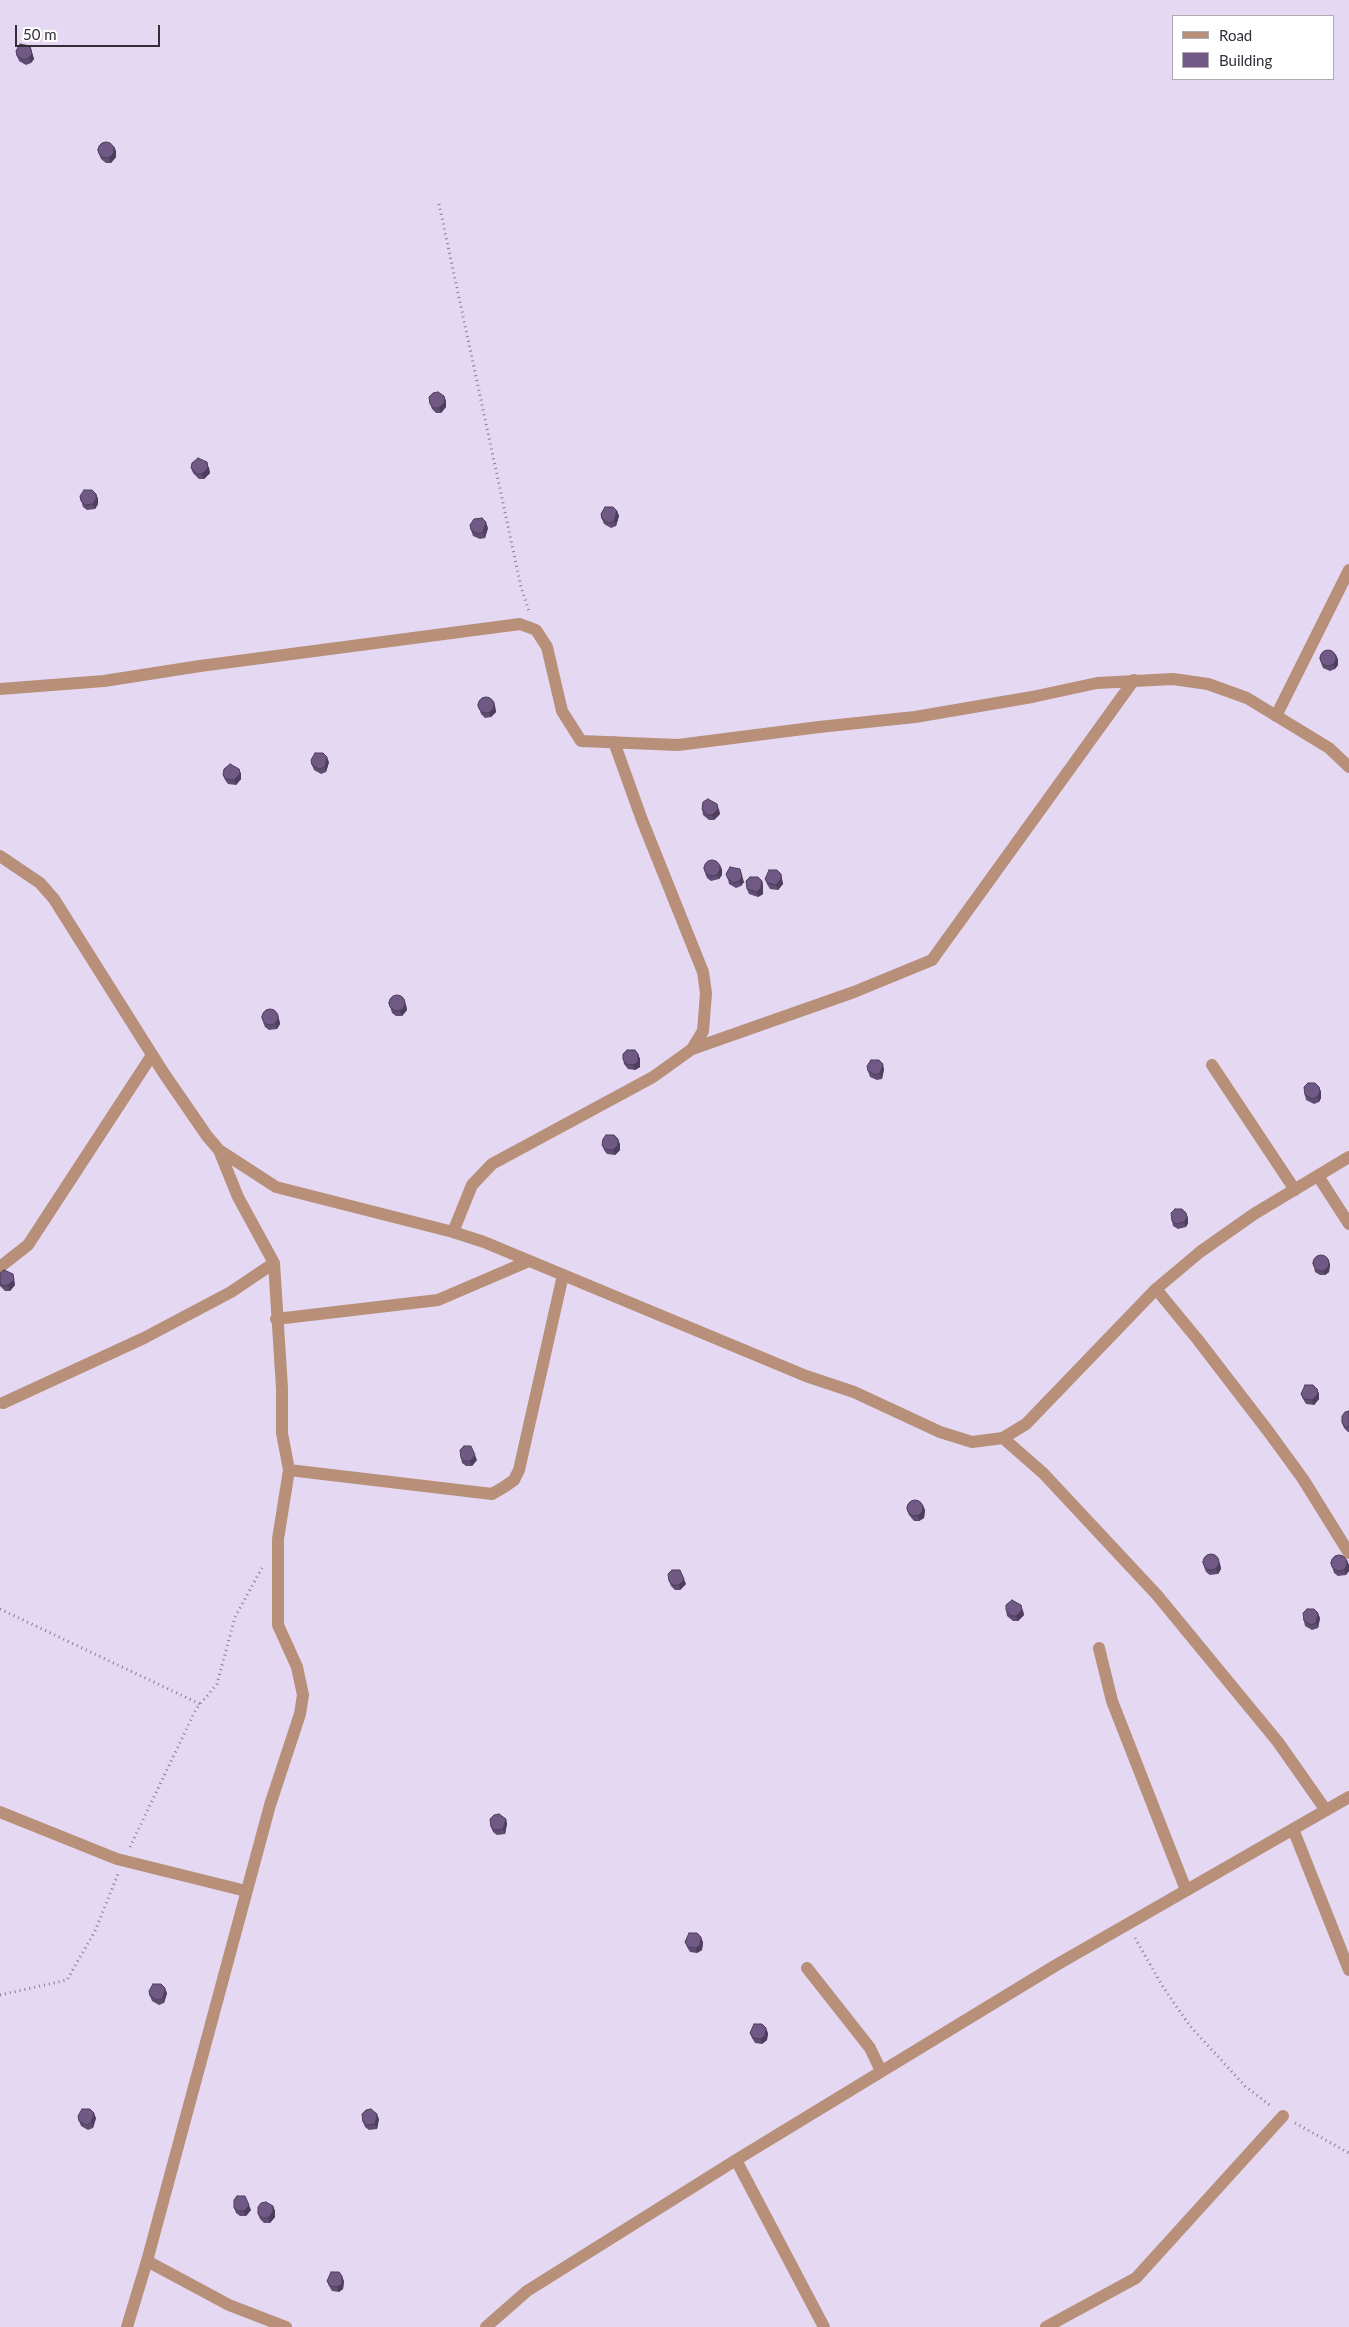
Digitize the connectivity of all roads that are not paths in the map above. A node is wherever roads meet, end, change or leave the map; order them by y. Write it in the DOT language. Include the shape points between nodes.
graph roads {
  1 [pos="1349,570"];
  2 [pos="1134,680"];
  3 [pos="0,689"];
  4 [pos="1276,716"];
  5 [pos="614,742"];
  6 [pos="1349,767"];
  7 [pos="0,856"];
  8 [pos="692,1049"];
  9 [pos="152,1056"];
  10 [pos="1212,1065"];
  11 [pos="219,1150"];
  12 [pos="1349,1157"];
  13 [pos="1318,1176"];
  14 [pos="1295,1190"];
  15 [pos="1349,1224"];
  16 [pos="453,1232"];
  17 [pos="529,1260"];
  18 [pos="274,1263"];
  19 [pos="0,1267"];
  20 [pos="563,1275"];
  21 [pos="1156,1289"];
  22 [pos="276,1319"];
  23 [pos="4,1403"];
  24 [pos="1003,1438"];
  25 [pos="289,1470"];
  26 [pos="1349,1553"];
  27 [pos="1099,1648"];
  28 [pos="1349,1797"];
  29 [pos="1325,1810"];
  30 [pos="0,1812"];
  31 [pos="1293,1829"];
  32 [pos="1186,1890"];
  33 [pos="246,1891"];
  34 [pos="807,1968"];
  35 [pos="1349,1970"];
  36 [pos="881,2071"];
  37 [pos="1283,2116"];
  38 [pos="736,2160"];
  39 [pos="148,2261"];
  40 [pos="127,2327"];
  41 [pos="286,2327"];
  42 [pos="486,2327"];
  43 [pos="824,2327"];
  44 [pos="1046,2327"];
  1 -- 4 [label="street"];
  2 -- 4 [label="street" via="1172,679 1208,684 1246,698"];
  2 -- 5 [label="street" via="1097,683 915,717 678,745"];
  2 -- 8 [label="street" via="932,960 854,992"];
  3 -- 5 [label="street" via="104,681 520,624 536,630 547,647 562,711 581,741"];
  4 -- 6 [label="street" via="1329,748"];
  5 -- 8 [label="street" via="703,972 706,993 703,1031"];
  7 -- 9 [label="street" via="40,883 54,900"];
  8 -- 16 [label="street" via="653,1077 492,1164 472,1185"];
  9 -- 11 [label="street"];
  9 -- 19 [label="street" via="28,1245"];
  10 -- 14 [label="street"];
  11 -- 16 [label="street" via="276,1186"];
  11 -- 18 [label="street" via="238,1197"];
  12 -- 13 [label="street"];
  13 -- 14 [label="street"];
  13 -- 15 [label="street"];
  14 -- 21 [label="street" via="1200,1252"];
  16 -- 17 [label="street"];
  17 -- 20 [label="street"];
  17 -- 22 [label="street" via="438,1300"];
  18 -- 22 [label="street"];
  18 -- 23 [label="street" via="231,1292 144,1338"];
  20 -- 24 [label="street" via="806,1376 854,1392 940,1432 972,1442"];
  20 -- 25 [label="street" via="537,1395 514,1480 492,1494"];
  21 -- 24 [label="street" via="1026,1424"];
  21 -- 26 [label="street" via="1280,1447"];
  22 -- 25 [label="street" via="282,1433"];
  24 -- 29 [label="street" via="1042,1473 1157,1595 1278,1742"];
  25 -- 33 [label="street" via="278,1539 278,1625 297,1667 303,1695"];
  27 -- 32 [label="street" via="1112,1701"];
  28 -- 29 [label="street"];
  29 -- 31 [label="street"];
  30 -- 33 [label="street" via="123,1861"];
  31 -- 32 [label="street"];
  31 -- 35 [label="street"];
  32 -- 36 [label="street"];
  33 -- 39 [label="street"];
  34 -- 36 [label="street" via="870,2048"];
  36 -- 38 [label="street"];
  37 -- 44 [label="street" via="1136,2278"];
  38 -- 42 [label="street" via="527,2291"];
  38 -- 43 [label="street"];
  39 -- 40 [label="street"];
  39 -- 41 [label="street" via="229,2305"];
}
